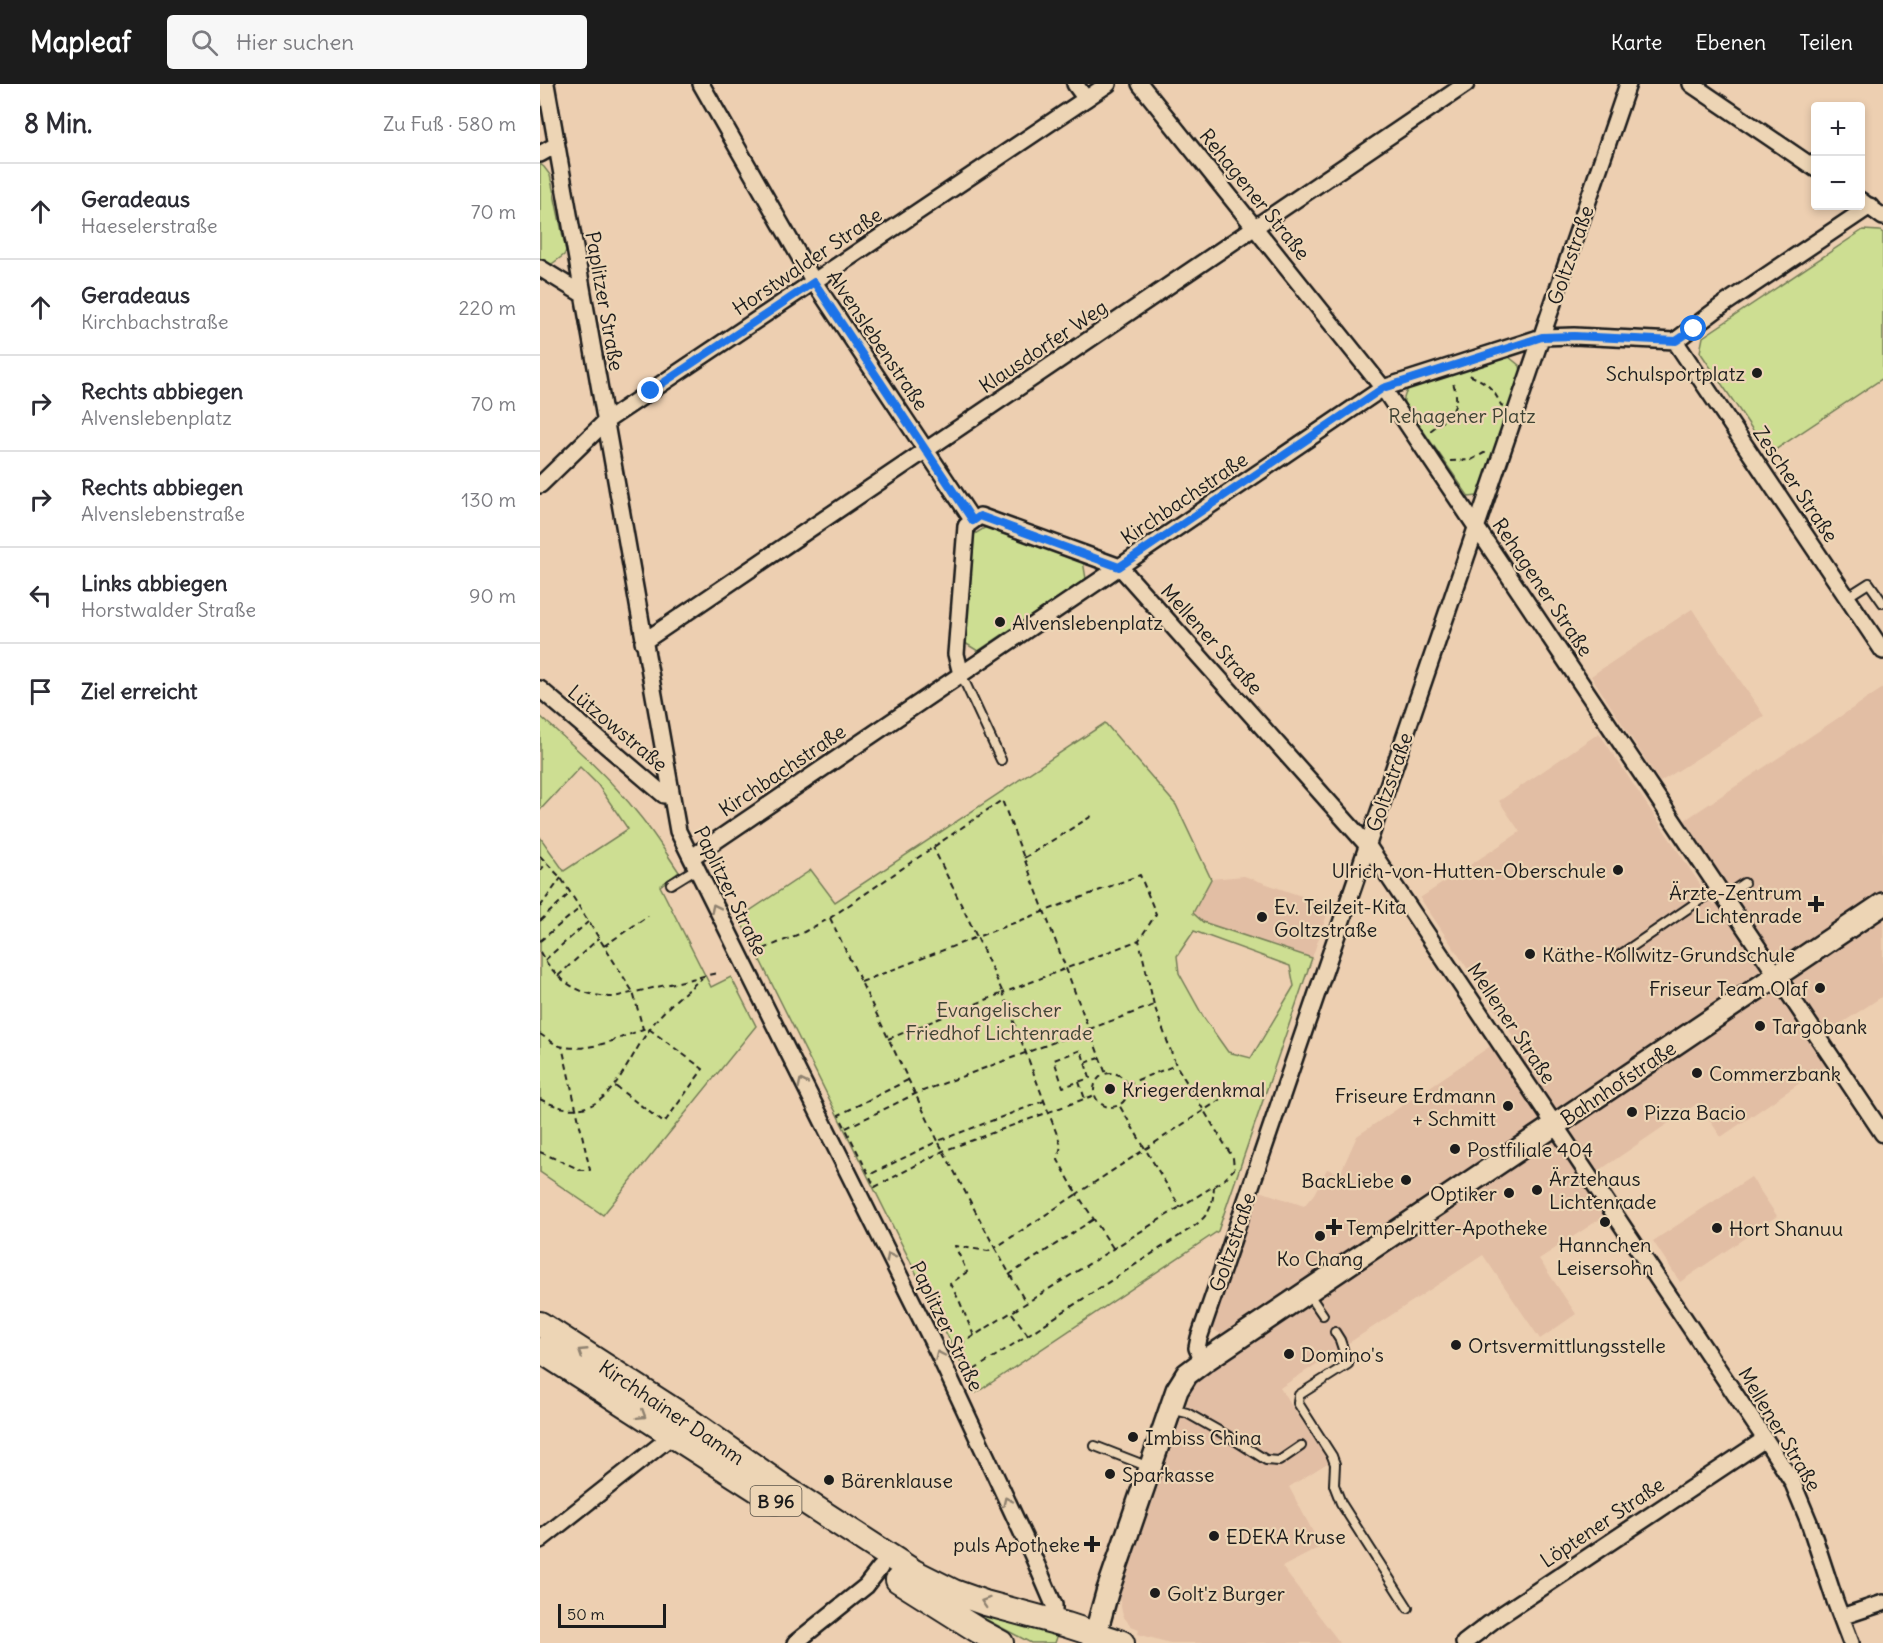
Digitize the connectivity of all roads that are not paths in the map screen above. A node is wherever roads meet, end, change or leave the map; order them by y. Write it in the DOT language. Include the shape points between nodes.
graph roads {
  1 [pos="546,84"];
  2 [pos="701,84"];
  3 [pos="1075,84"];
  4 [pos="1108,84"];
  5 [pos="1140,84"];
  6 [pos="1466,84"];
  7 [pos="1628,84"];
  8 [pos="1691,84"];
  9 [pos="1086,99"];
  10 [pos="556,145"];
  11 [pos="540,154"];
  12 [pos="1811,166"];
  13 [pos="1865,203"];
  14 [pos="1855,210"];
  15 [pos="1883,217"];
  16 [pos="1255,227"];
  17 [pos="540,268"];
  18 [pos="814,282"];
  19 [pos="582,294"];
  20 [pos="1542,337"];
  21 [pos="1676,341"];
  22 [pos="1383,388"];
  23 [pos="606,421"];
  24 [pos="927,450"];
  25 [pos="540,485"];
  26 [pos="973,521"];
  27 [pos="1476,525"];
  28 [pos="1119,567"];
  29 [pos="1847,597"];
  30 [pos="1883,603"];
  31 [pos="643,642"];
  32 [pos="1883,651"];
  33 [pos="961,674"];
  34 [pos="540,689"];
  35 [pos="1001,760"];
  36 [pos="671,794"];
  37 [pos="1368,846"];
  38 [pos="694,862"];
  39 [pos="1744,883"];
  40 [pos="671,884"];
  41 [pos="1722,892"];
  42 [pos="1883,904"];
  43 [pos="1620,955"];
  44 [pos="1777,975"];
  45 [pos="1555,1125"];
  46 [pos="1883,1134"];
  47 [pos="1307,1291"];
  48 [pos="1323,1315"];
  49 [pos="540,1324"];
  50 [pos="1335,1332"];
  51 [pos="540,1350"];
  52 [pos="1203,1362"];
  53 [pos="1171,1409"];
  54 [pos="679,1426"];
  55 [pos="1765,1439"];
  56 [pos="1095,1446"];
  57 [pos="1301,1446"];
  58 [pos="1150,1468"];
  59 [pos="540,1540"];
  60 [pos="880,1568"];
  61 [pos="1883,1603"];
  62 [pos="1408,1608"];
  63 [pos="1841,1617"];
  64 [pos="1054,1622"];
  65 [pos="1094,1639"];
  66 [pos="795,1643"];
  67 [pos="1000,1643"];
  68 [pos="1122,1643"];
  69 [pos="1464,1643"];
  70 [pos="1851,1643"];
  1 -- 10 [label="street, Paplitzer Straße"];
  2 -- 18 [label="street, Alvenslebenstraße"];
  3 -- 9 [label="street"];
  4 -- 9 [label="street, Horstwalder Straße"];
  5 -- 16 [label="street, Rehagener Straße"];
  6 -- 16 [label="street, Klausdorfer Weg"];
  7 -- 20 [label="street, Goltzstraße"];
  8 -- 12 [label="street"];
  9 -- 18 [label="street, Horstwalder Straße"];
  10 -- 11 [label="street"];
  10 -- 19 [label="street, Paplitzer Straße"];
  13 -- 15 [label="street"];
  14 -- 21 [label="street"];
  16 -- 22 [label="street, Rehagener Straße"];
  16 -- 24 [label="street, Klausdorfer Weg"];
  17 -- 19 [label="street"];
  18 -- 23 [label="street, Horstwalder Straße"];
  18 -- 24 [label="street, Alvenslebenstraße"];
  19 -- 23 [label="street, Paplitzer Straße"];
  20 -- 21 [label="street, Kirchbachstraße"];
  20 -- 22 [label="street, Kirchbachstraße"];
  20 -- 27 [label="street, Goltzstraße"];
  21 -- 29 [label="street, Zescher Straße"];
  22 -- 27 [label="street, Rehagener Straße"];
  22 -- 28 [label="street, Kirchbachstraße"];
  23 -- 25 [label="street, Horstwalder Straße"];
  23 -- 31 [label="street, Paplitzer Straße"];
  24 -- 26 [label="street, Alvenslebenstraße"];
  24 -- 31 [label="street, Klausdorfer Weg"];
  26 -- 28 [label="street" via="980,516"];
  26 -- 33 [label="street" via="966,526 963,561 956,654"];
  27 -- 37 [label="street, Goltzstraße"];
  27 -- 41 [label="street, Rehagener Straße"];
  28 -- 33 [label="street, Kirchbachstraße"];
  28 -- 37 [label="street, Mellener Straße"];
  29 -- 30 [label="lane" via="1869,582"];
  29 -- 32 [label="street, Zescher Straße"];
  31 -- 36 [label="street, Paplitzer Straße"];
  33 -- 35 [label="lane"];
  33 -- 38 [label="street, Kirchbachstraße"];
  34 -- 36 [label="street, Lützowstraße" via="664,795"];
  36 -- 38 [label="street, Paplitzer Straße" via="678,831"];
  37 -- 45 [label="street, Mellener Straße"];
  37 -- 52 [label="street, Goltzstraße" via="1201,1332 1197,1348"];
  38 -- 40 [label="lane"];
  64 -- 38 [label="street, Paplitzer Straße, one-way" via="1054,1605 1032,1554 940,1358"];
  39 -- 41 [label="lane"];
  41 -- 43 [label="lane"];
  41 -- 44 [label="street, Rehagener Straße"];
  42 -- 44 [label="street, Bahnhofstraße"];
  44 -- 45 [label="street, Bahnhofstraße"];
  44 -- 46 [label="street, Rehagener Straße"];
  45 -- 47 [label="street, Bahnhofstraße"];
  45 -- 55 [label="street, Mellener Straße"];
  47 -- 48 [label="lane"];
  47 -- 52 [label="street, Bahnhofstraße"];
  54 -- 49 [label="main road, Kirchhainer Damm / B 96, one-way"];
  50 -- 62 [label="lane" via="1348,1364 1299,1395 1298,1403 1332,1456 1334,1485 1341,1503"];
  51 -- 54 [label="main road, Kirchhainer Damm / B 96, one-way"];
  52 -- 53 [label="street" via="1180,1382"];
  53 -- 57 [label="lane" via="1187,1413 1266,1460 1279,1461"];
  53 -- 58 [label="street"];
  54 -- 59 [label="street"];
  54 -- 60 [label="main road, Kirchhainer Damm / B 96"];
  64 -- 54 [label="main road, Kirchhainer Damm / B 96, one-way" via="964,1595 914,1572"];
  55 -- 63 [label="street, Mellener Straße" via="1792,1481"];
  55 -- 69 [label="street, Löptener Straße"];
  56 -- 58 [label="lane"];
  58 -- 65 [label="street"];
  60 -- 66 [label="street" via="866,1586"];
  60 -- 67 [label="main road, Kirchhainer Damm / B 96"];
  61 -- 63 [label="street"];
  63 -- 70 [label="street, Mellener Straße"];
  64 -- 65 [label="main road, Kirchhainer Damm / B 96"];
  65 -- 68 [label="main road, B 96"];
}
